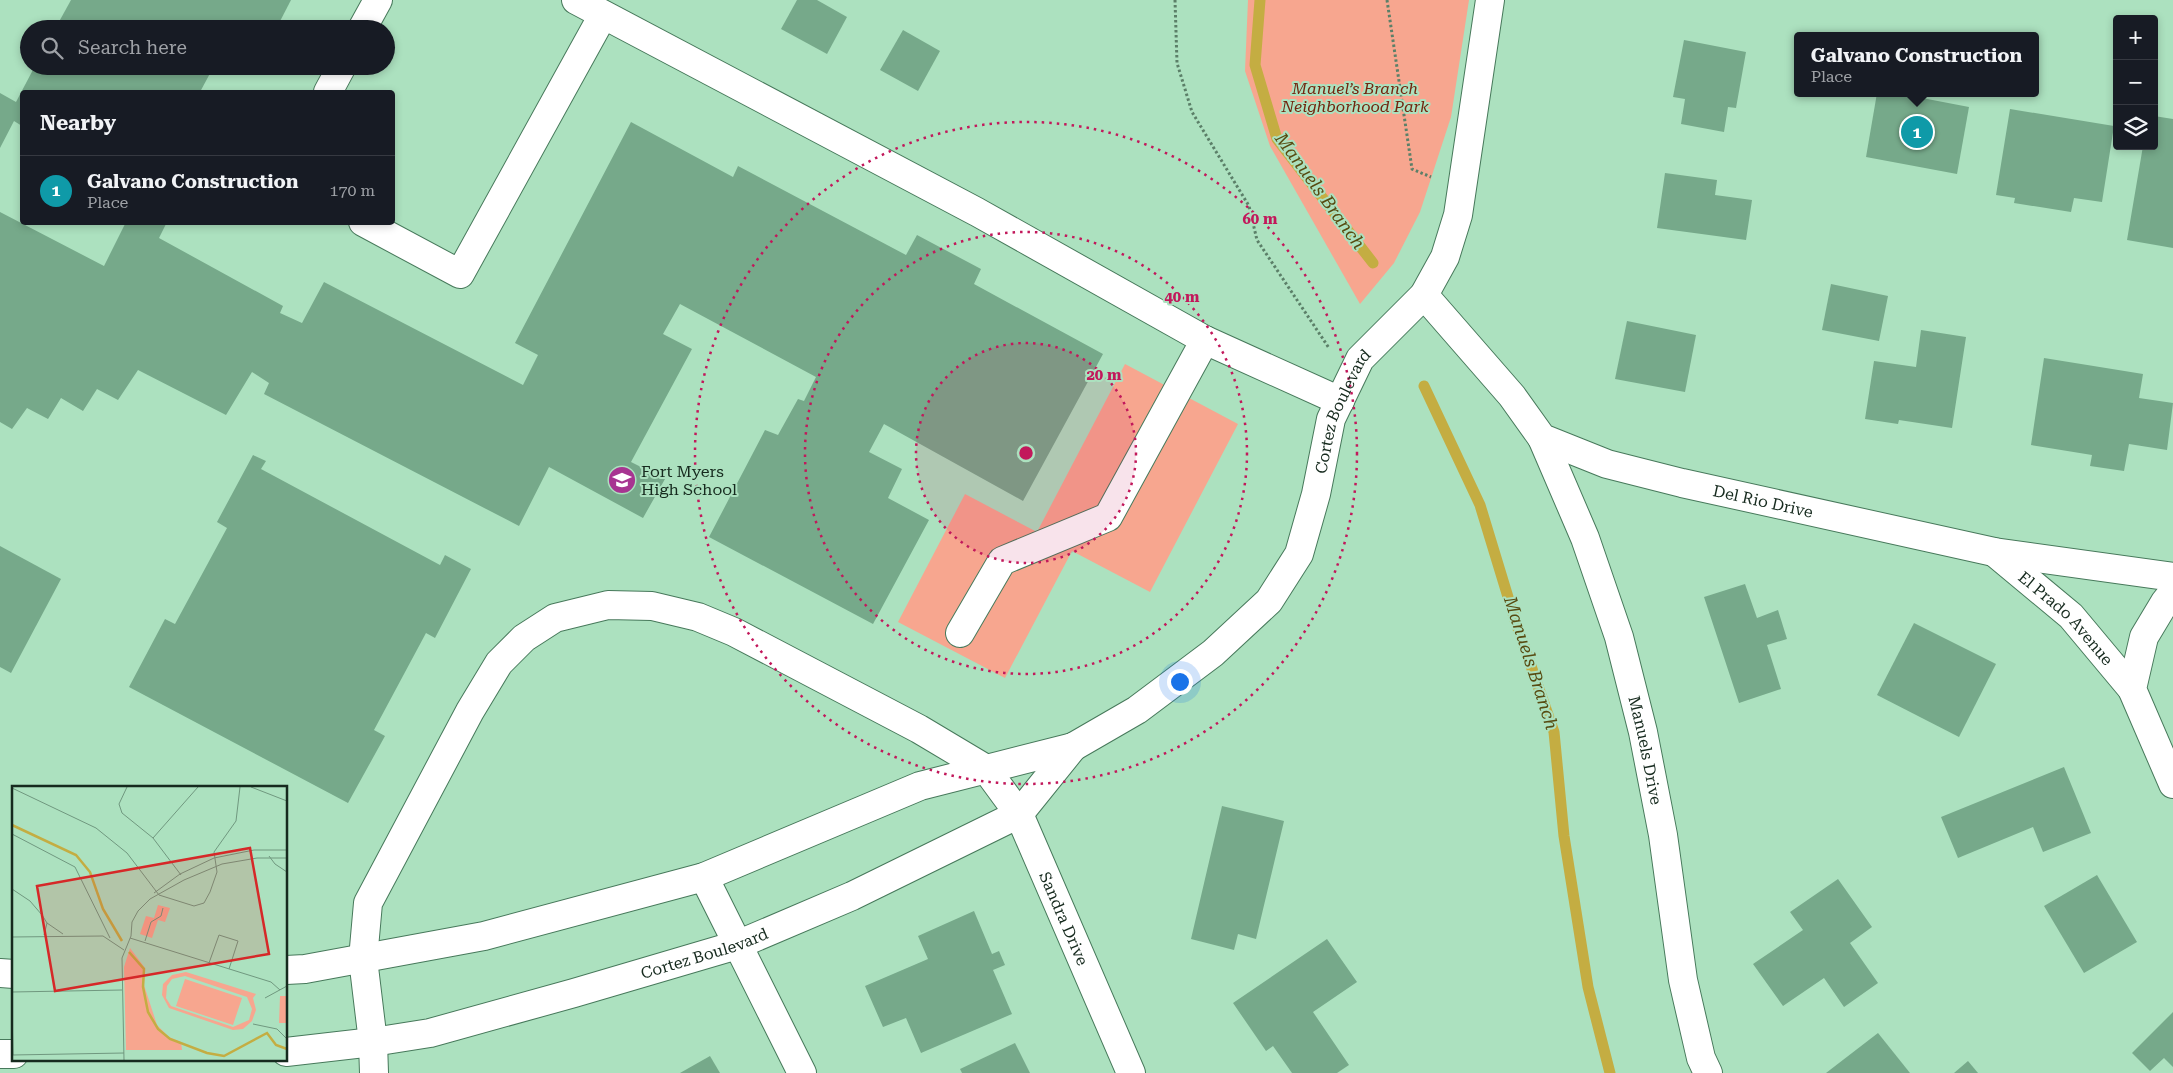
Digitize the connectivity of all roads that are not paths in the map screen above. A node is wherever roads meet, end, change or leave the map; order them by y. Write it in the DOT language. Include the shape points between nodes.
graph roads {
  1 [pos="378,0"];
  2 [pos="576,0"];
  3 [pos="1490,0"];
  4 [pos="603,15"];
  5 [pos="367,20"];
  6 [pos="337,75"];
  7 [pos="329,90"];
  8 [pos="369,225"];
  9 [pos="1424,295"];
  10 [pos="1205,340"];
  11 [pos="1345,390"];
  12 [pos="1542,438"];
  13 [pos="1994,552"];
  14 [pos="2173,577"];
  15 [pos="2173,592"];
  16 [pos="960,633"];
  17 [pos="2132,689"];
  18 [pos="1073,748"];
  19 [pos="986,769"];
  20 [pos="2173,784"];
  21 [pos="1019,814"];
  22 [pos="704,877"];
  23 [pos="737,945"];
  24 [pos="362,959"];
  25 [pos="288,970"];
  26 [pos="373,1042"];
  27 [pos="288,1052"];
  28 [pos="374,1073"];
  29 [pos="802,1073"];
  30 [pos="1131,1073"];
  31 [pos="1708,1073"];
  1 -- 5 [label="street"];
  2 -- 4 [label="street"];
  3 -- 9 [label="street, Cortez Boulevard" via="1458,215 1445,257"];
  4 -- 8 [label="street" via="460,274"];
  4 -- 10 [label="street" via="977,212"];
  6 -- 7 [label="street"];
  9 -- 11 [label="street, Cortez Boulevard" via="1360,358"];
  9 -- 12 [label="street" via="1512,396"];
  10 -- 11 [label="street"];
  10 -- 16 [label="street" via="1108,517 1002,561"];
  11 -- 18 [label="street, Cortez Boulevard" via="1331,419 1316,494 1299,554 1269,601 1213,653 1137,710"];
  12 -- 13 [label="street, Del Rio Drive" via="1607,464 1682,483"];
  12 -- 31 [label="street, Manuels Drive" via="1585,538 1619,637 1643,732 1683,980 1701,1058"];
  13 -- 14 [label="street, Del Rio Drive"];
  13 -- 17 [label="street, El Prado Avenue" via="2072,616"];
  15 -- 17 [label="street, El Prado Avenue" via="2144,637"];
  17 -- 20 [label="street, El Prado Avenue"];
  18 -- 19 [label="street, Cortez Boulevard"];
  18 -- 21 [label="street, Cortez Boulevard"];
  19 -- 21 [label="street, Sandra Drive"];
  19 -- 22 [label="street, Cortez Boulevard" via="920,786"];
  19 -- 24 [label="street" via="919,729 734,632 698,617 652,606 608,605 555,618 524,638 500,663 470,711 368,903"];
  21 -- 23 [label="street, Cortez Boulevard" via="852,896"];
  21 -- 30 [label="street, Sandra Drive"];
  22 -- 23 [label="street"];
  22 -- 24 [label="street, Cortez Boulevard" via="484,936"];
  23 -- 26 [label="street, Cortez Boulevard" via="430,1033"];
  23 -- 29 [label="street"];
  24 -- 25 [label="street, Cortez Boulevard"];
  24 -- 26 [label="street"];
  26 -- 27 [label="street, Cortez Boulevard"];
  26 -- 28 [label="street"];
}
